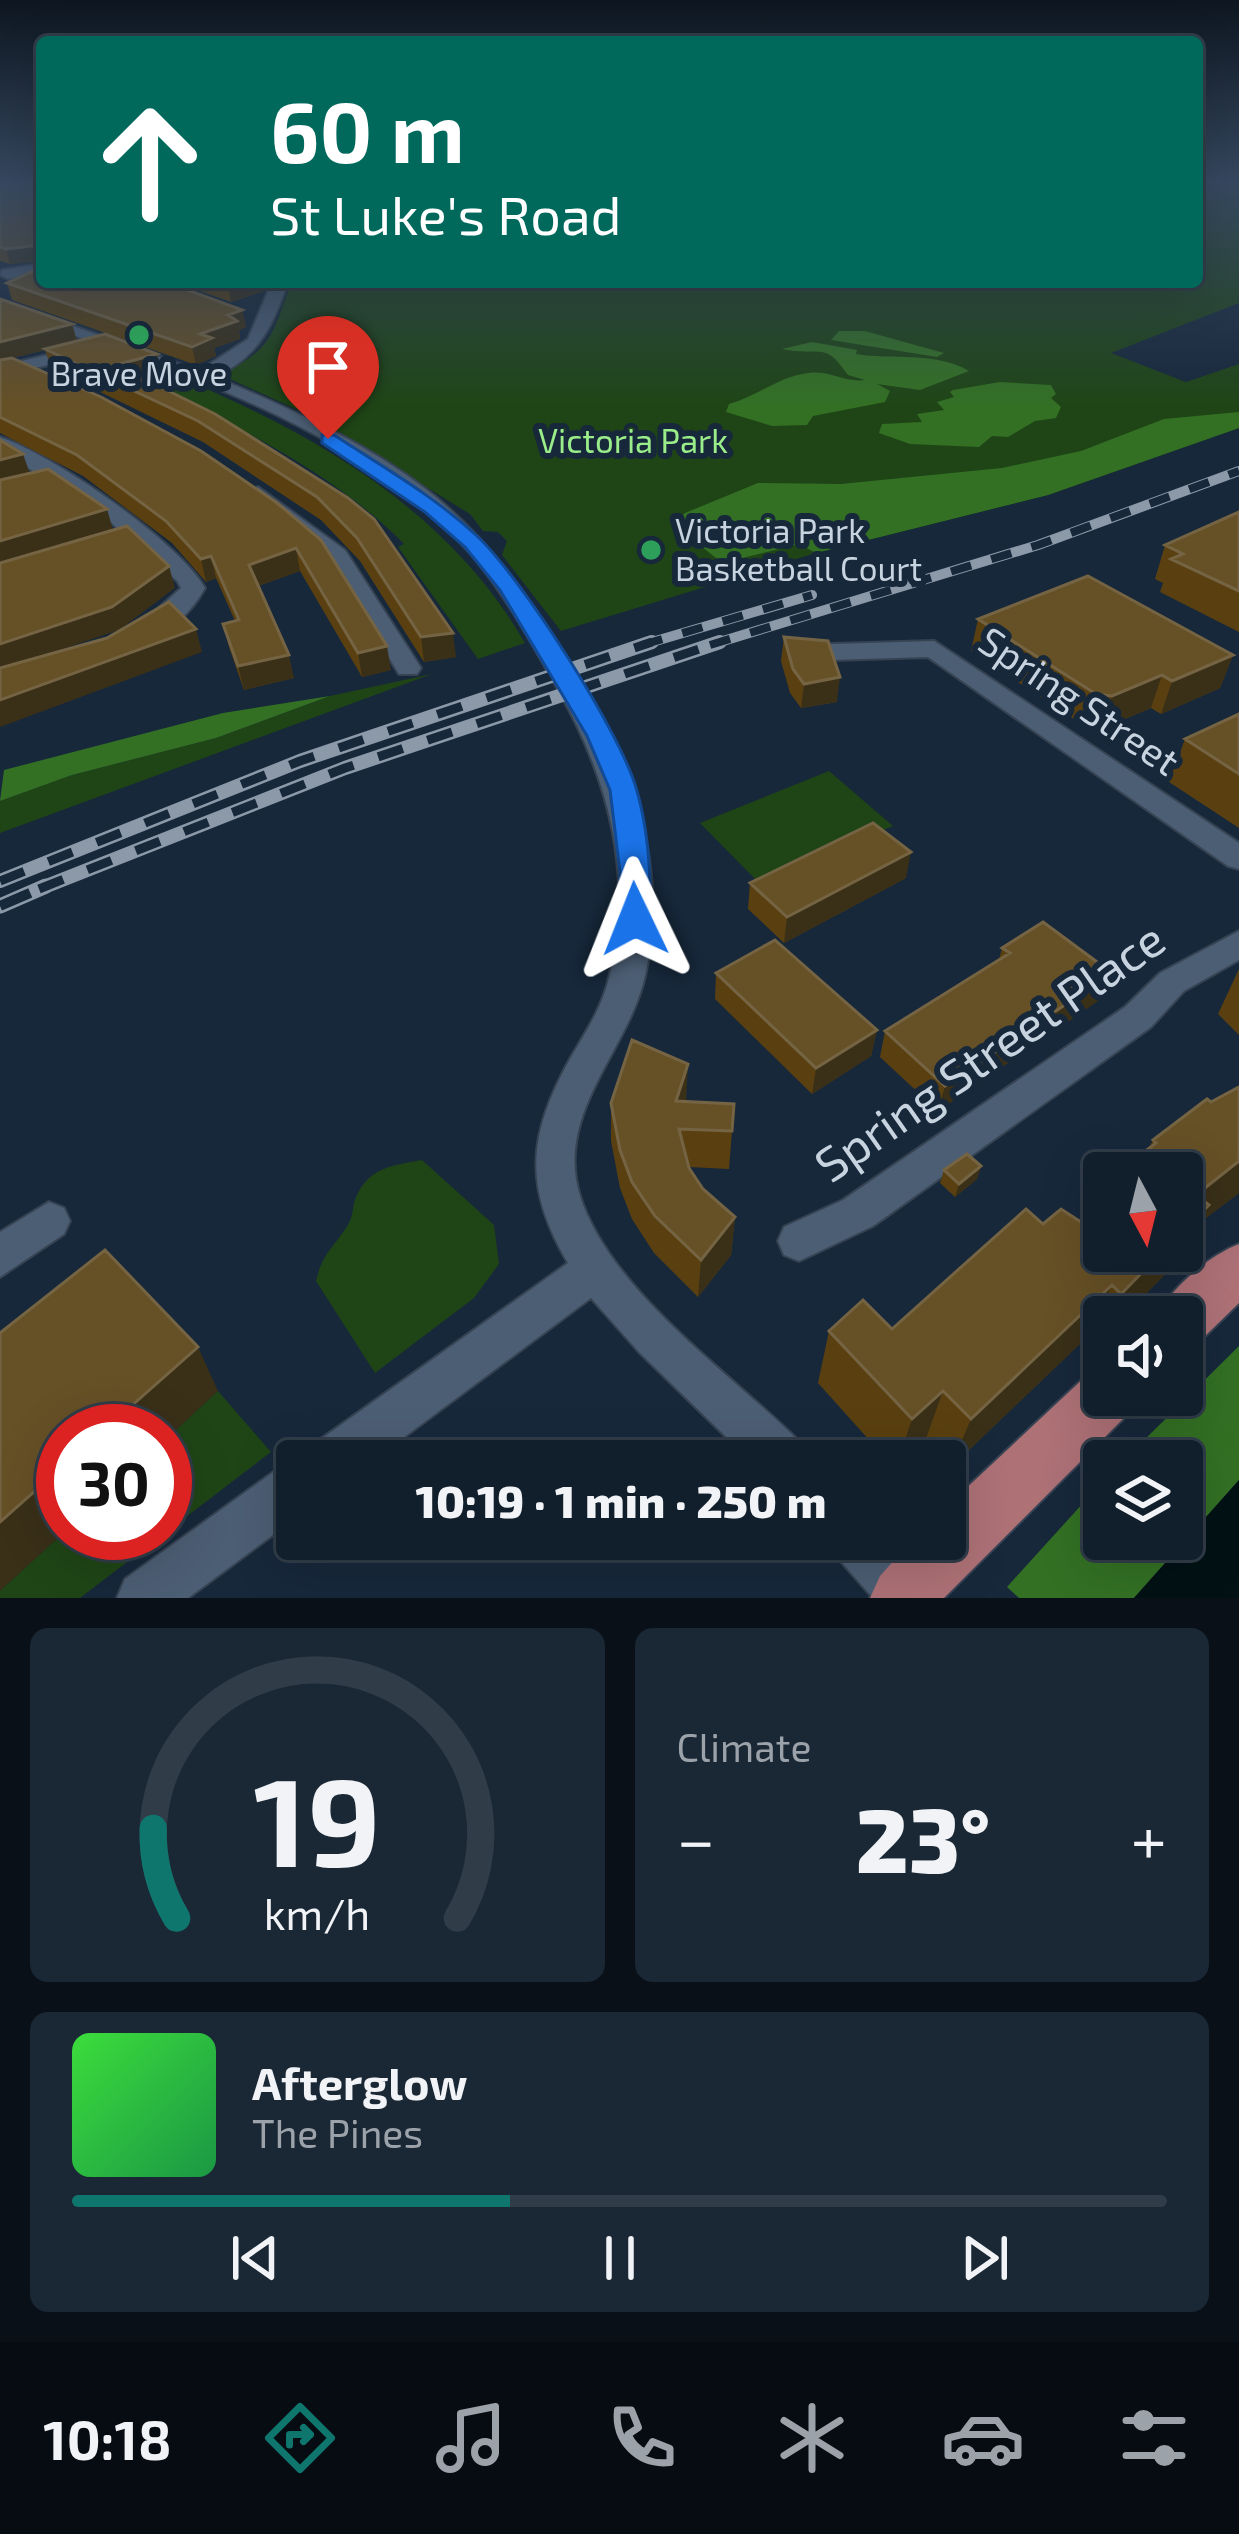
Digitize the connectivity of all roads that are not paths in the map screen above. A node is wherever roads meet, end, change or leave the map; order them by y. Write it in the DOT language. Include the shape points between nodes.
graph roads {
  1 [pos="36,270"];
  2 [pos="3,276"];
  3 [pos="277,288"];
  4 [pos="0,305"];
  5 [pos="115,344"];
  6 [pos="10,369"];
  7 [pos="200,377"];
  8 [pos="62,386"];
  9 [pos="0,443"];
  10 [pos="60,477"];
  11 [pos="243,483"];
  12 [pos="23,488"];
  13 [pos="139,534"];
  14 [pos="106,544"];
  15 [pos="125,640"];
  16 [pos="799,653"];
  17 [pos="409,668"];
  18 [pos="1239,859"];
  19 [pos="1239,944"];
  20 [pos="49,1221"];
  21 [pos="799,1240"];
  22 [pos="0,1257"];
  23 [pos="1239,1268"];
  24 [pos="596,1269"];
  25 [pos="1203,1302"];
  26 [pos="1085,1416"];
  27 [pos="361,1440"];
  28 [pos="762,1440"];
  29 [pos="276,1501"];
  30 [pos="873,1560"];
  31 [pos="904,1596"];
  32 [pos="144,1598"];
  1 -- 2 [label="street"];
  3 -- 7 [label="street" via="251,349"];
  4 -- 5 [label="street"];
  5 -- 6 [label="street"];
  5 -- 7 [label="street"];
  6 -- 8 [label="street"];
  7 -- 24 [label="street" via="362,458 472,543 510,587 600,736 623,790 635,919 628,977 559,1118 554,1160 559,1196"];
  9 -- 10 [label="street"];
  10 -- 12 [label="street"];
  10 -- 13 [label="street"];
  11 -- 17 [label="street" via="338,555"];
  13 -- 14 [label="street"];
  13 -- 15 [label="street" via="193,588 158,625"];
  16 -- 18 [label="street, Spring Street" via="934,649"];
  19 -- 21 [label="street, Spring Street Place" via="1172,982 1138,1017 858,1213"];
  20 -- 22 [label="street"];
  23 -- 25 [label="highway"];
  24 -- 27 [label="street"];
  24 -- 28 [label="street"];
  26 -- 31 [label="highway"];
  29 -- 32 [label="street"];
  30 -- 31 [label="street"];
}
